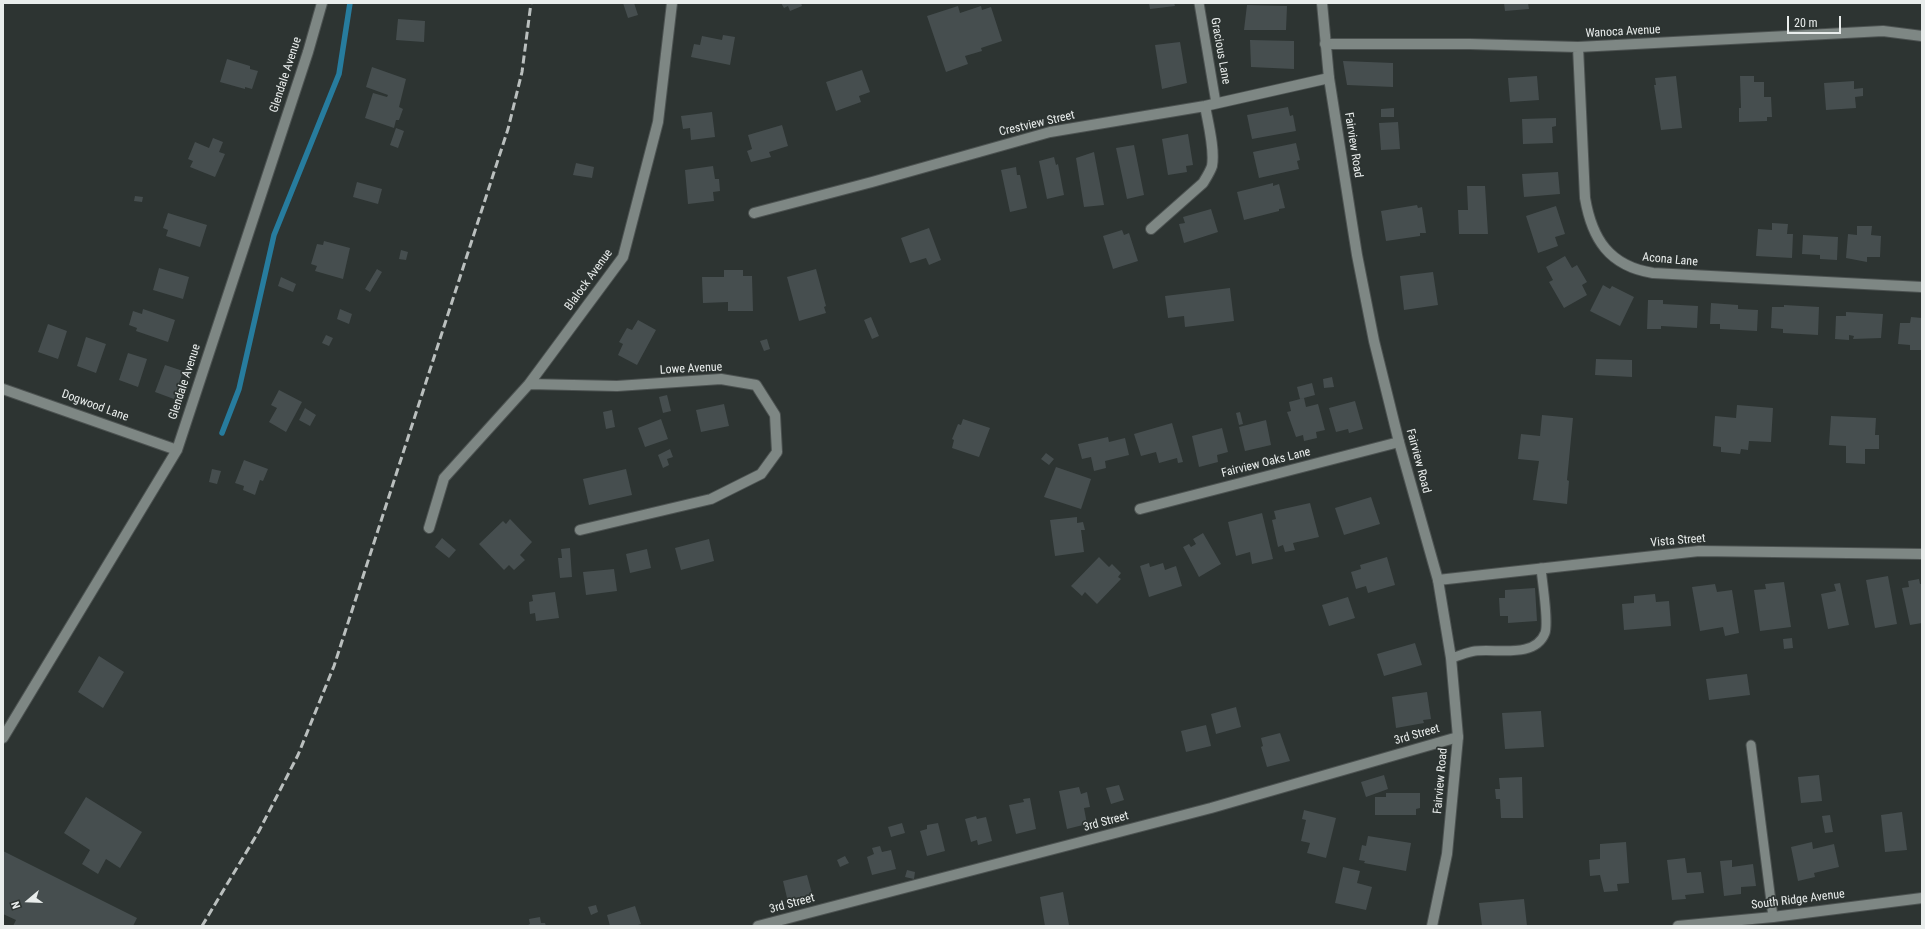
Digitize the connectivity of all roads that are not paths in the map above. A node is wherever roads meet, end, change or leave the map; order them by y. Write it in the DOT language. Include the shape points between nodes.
graph roads {
  1 [pos="322,3"];
  2 [pos="672,3"];
  3 [pos="1199,3"];
  4 [pos="1322,3"];
  5 [pos="1922,36"];
  6 [pos="1325,44"];
  7 [pos="1578,47"];
  8 [pos="1329,78"];
  9 [pos="1216,103"];
  10 [pos="1205,106"];
  11 [pos="754,213"];
  12 [pos="1151,229"];
  13 [pos="1922,287"];
  14 [pos="528,384"];
  15 [pos="3,389"];
  16 [pos="1399,442"];
  17 [pos="177,450"];
  18 [pos="1140,509"];
  19 [pos="429,528"];
  20 [pos="580,530"];
  21 [pos="1922,554"];
  22 [pos="1541,568"];
  23 [pos="1438,580"];
  24 [pos="1451,658"];
  25 [pos="1458,737"];
  26 [pos="3,738"];
  27 [pos="1751,745"];
  28 [pos="1922,898"];
  29 [pos="1773,917"];
  30 [pos="758,926"];
  31 [pos="1432,926"];
  32 [pos="1678,926"];
  1 -- 17 [label="street, Glendale Avenue"];
  2 -- 14 [label="street, Blalock Avenue" via="658,122 623,257"];
  3 -- 9 [label="lane, Gracious Lane"];
  4 -- 6 [label="street, Fairview Road"];
  5 -- 7 [label="street, Wanoca Avenue" via="1883,31"];
  6 -- 7 [label="street, Wanoca Avenue"];
  6 -- 8 [label="street, Fairview Road"];
  7 -- 13 [label="street, Acona Lane" via="1588,215 1602,244 1623,264 1653,273"];
  8 -- 9 [label="street, Crestview Street"];
  8 -- 16 [label="street, Fairview Road" via="1374,341"];
  9 -- 10 [label="street, Crestview Street"];
  10 -- 11 [label="street, Crestview Street" via="1050,132"];
  10 -- 12 [label="street" via="1212,166 1203,183"];
  14 -- 19 [label="street, Blalock Avenue" via="444,478"];
  14 -- 20 [label="street, Lowe Avenue" via="617,386 721,379 756,385 775,415 777,452 761,474 711,499"];
  15 -- 17 [label="street, Dogwood Lane"];
  16 -- 18 [label="street, Fairview Oaks Lane"];
  16 -- 23 [label="street, Fairview Road"];
  17 -- 26 [label="street, Glendale Avenue"];
  21 -- 22 [label="street, Vista Street" via="1699,551"];
  22 -- 23 [label="street, Vista Street"];
  22 -- 24 [label="lane" via="1545,597 1545,632 1537,643 1522,650 1474,651"];
  23 -- 24 [label="street, Fairview Road"];
  24 -- 25 [label="street, Fairview Road"];
  25 -- 30 [label="street, 3rd Street" via="1212,808"];
  25 -- 31 [label="street, Fairview Road" via="1447,854"];
  27 -- 29 [label="lane"];
  28 -- 29 [label="street, South Ridge Avenue"];
  29 -- 32 [label="street, South Ridge Avenue"];
}
